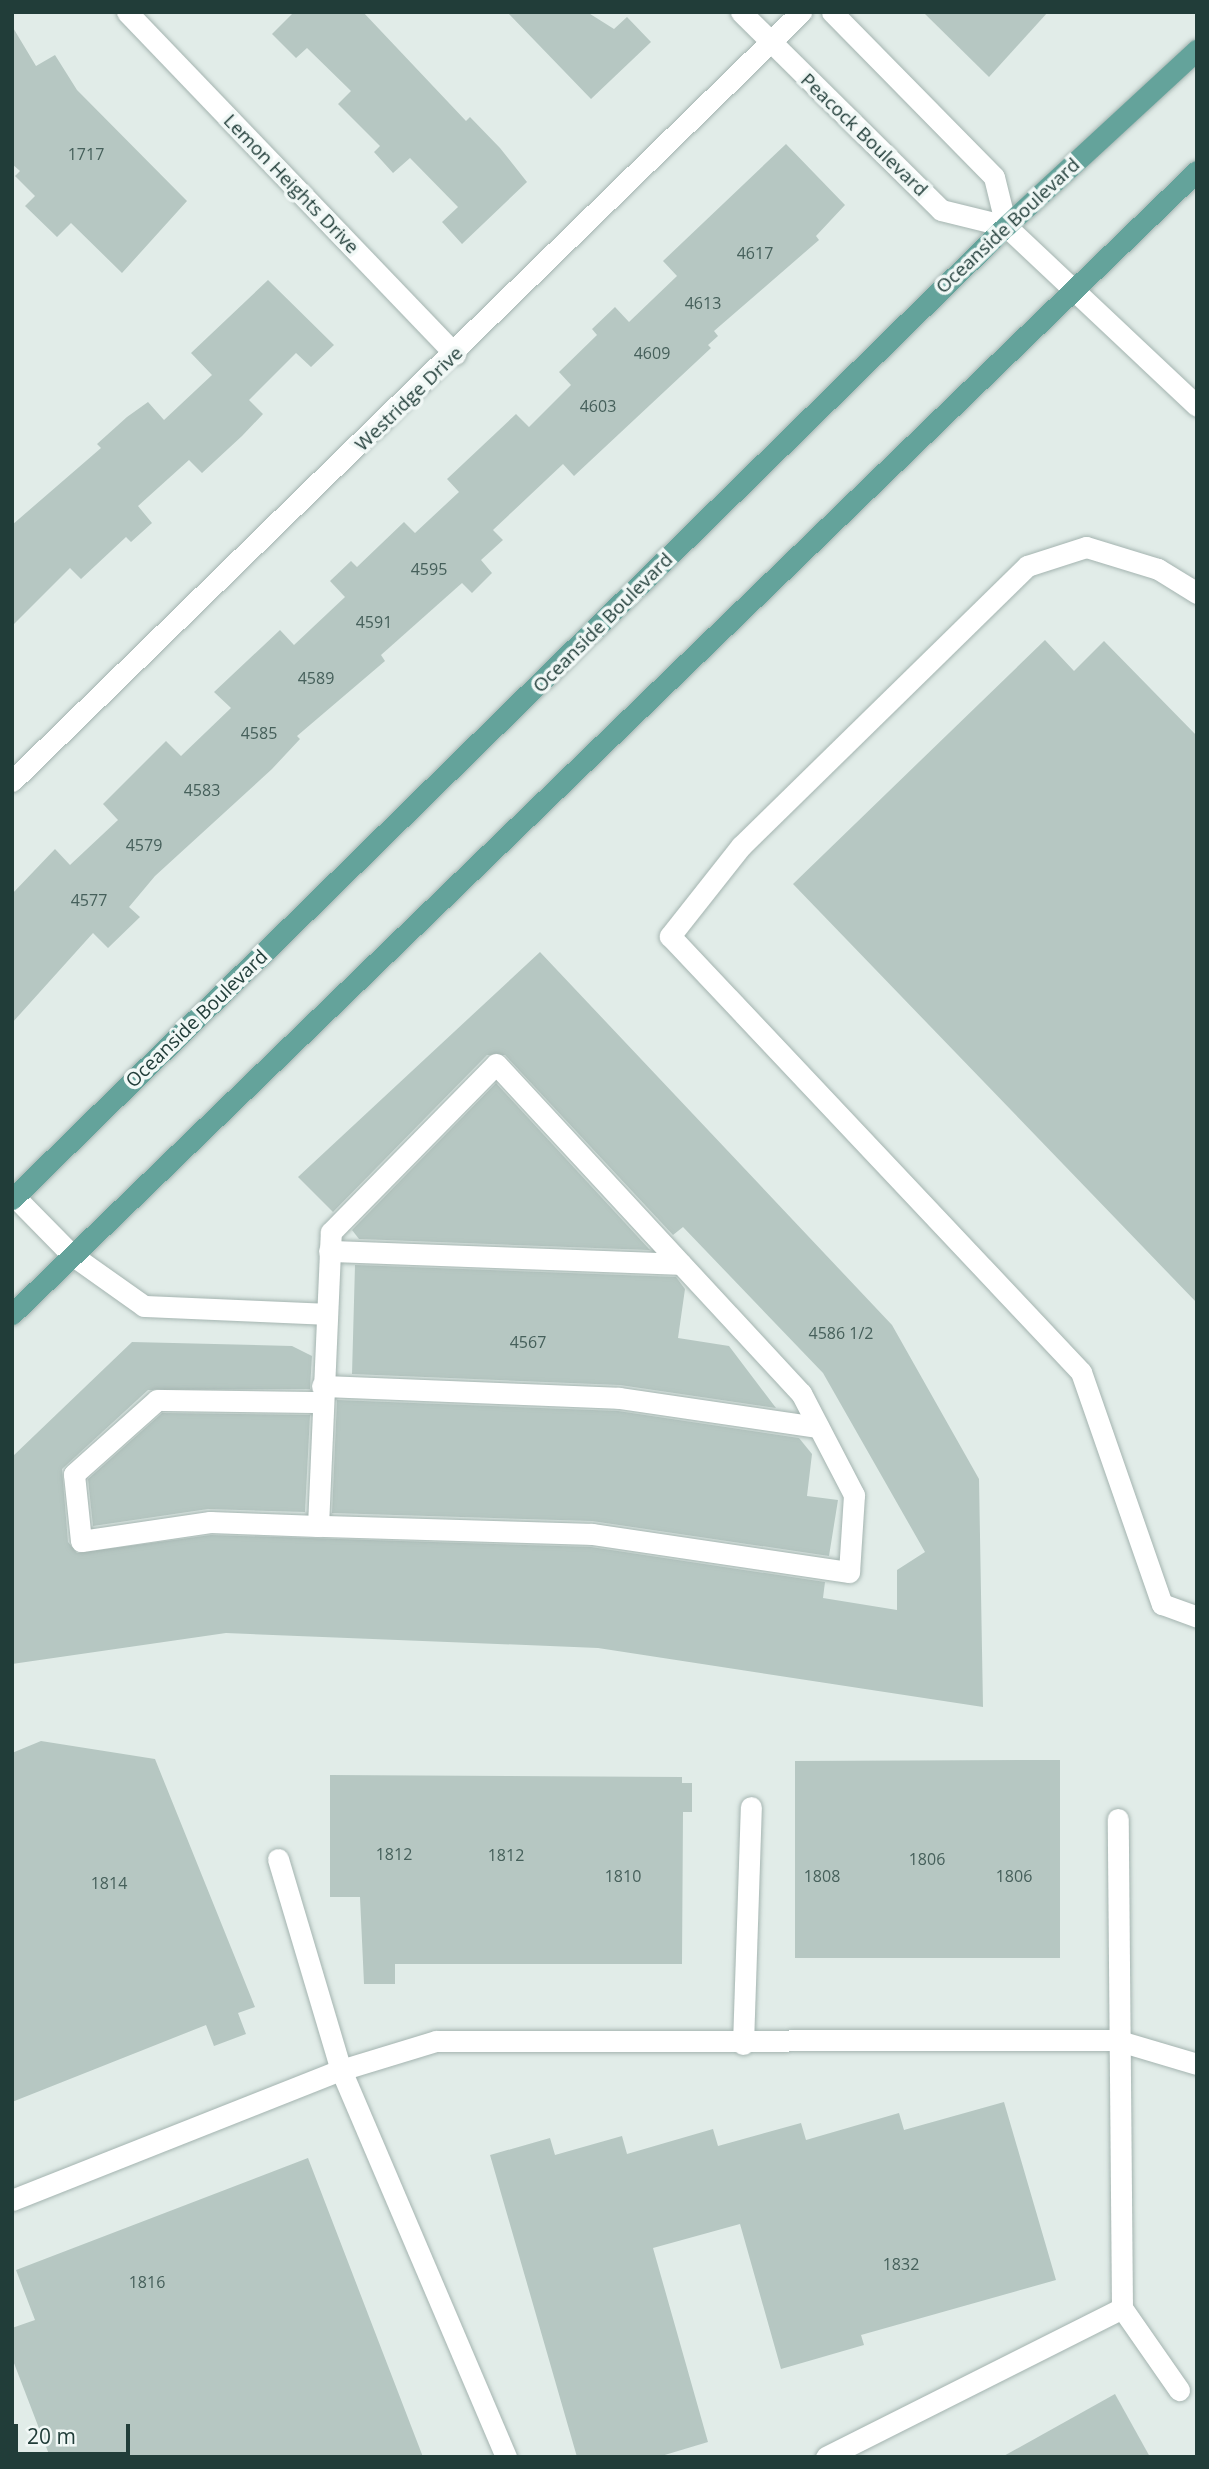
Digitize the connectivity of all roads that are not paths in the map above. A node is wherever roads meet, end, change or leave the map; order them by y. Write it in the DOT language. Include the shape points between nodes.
graph roads {
  1 [pos="127,12"];
  2 [pos="741,12"];
  3 [pos="801,12"];
  4 [pos="832,12"];
  5 [pos="769,44"];
  6 [pos="1197,50"];
  7 [pos="1197,171"];
  8 [pos="1006,226"];
  9 [pos="1072,294"];
  10 [pos="456,354"];
  11 [pos="1197,406"];
  12 [pos="1197,593"];
  13 [pos="12,781"];
  14 [pos="13,1197"];
  15 [pos="329,1251"];
  16 [pos="72,1255"];
  17 [pos="681,1264"];
  18 [pos="12,1314"];
  19 [pos="324,1314"];
  20 [pos="322,1394"];
  21 [pos="818,1427"];
  22 [pos="318,1526"];
  23 [pos="1197,1617"];
  24 [pos="751,1807"];
  25 [pos="1118,1819"];
  26 [pos="278,1859"];
  27 [pos="1116,2040"];
  28 [pos="743,2044"];
  29 [pos="1197,2064"];
  30 [pos="341,2070"];
  31 [pos="12,2200"];
  32 [pos="1122,2308"];
  33 [pos="1179,2390"];
  34 [pos="506,2457"];
  35 [pos="826,2457"];
  1 -- 10 [label="street, Lemon Heights Drive"];
  2 -- 5 [label="street, Peacock Boulevard"];
  3 -- 5 [label="street, Westridge Drive"];
  4 -- 8 [label="street" via="994,177"];
  5 -- 8 [label="street, Peacock Boulevard" via="941,210"];
  5 -- 10 [label="street, Westridge Drive"];
  6 -- 8 [label="main road, Oceanside Boulevard"];
  7 -- 9 [label="main road"];
  8 -- 9 [label="street"];
  8 -- 14 [label="main road, Oceanside Boulevard"];
  9 -- 11 [label="street"];
  9 -- 16 [label="main road"];
  10 -- 13 [label="street, Westridge Drive"];
  12 -- 23 [label="street" via="1158,569 1086,547 1027,566 741,846 670,936 1082,1372 1162,1604"];
  14 -- 16 [label="street"];
  15 -- 17 [label="street"];
  15 -- 17 [label="street" via="331,1232 496,1064"];
  15 -- 19 [label="street"];
  16 -- 18 [label="main road"];
  16 -- 19 [label="street" via="144,1306"];
  17 -- 21 [label="street" via="801,1393"];
  19 -- 20 [label="street"];
  20 -- 21 [label="street" via="618,1398"];
  20 -- 22 [label="street"];
  20 -- 22 [label="street" via="157,1399 74,1474 81,1541 210,1522"];
  21 -- 22 [label="street" via="854,1495 849,1572 592,1534"];
  24 -- 28 [label="street"];
  25 -- 27 [label="street"];
  26 -- 30 [label="street"];
  27 -- 28 [label="street"];
  27 -- 29 [label="street"];
  27 -- 32 [label="street"];
  28 -- 30 [label="street" via="436,2041"];
  30 -- 31 [label="street"];
  30 -- 34 [label="street"];
  32 -- 33 [label="street"];
  32 -- 35 [label="street"];
}
